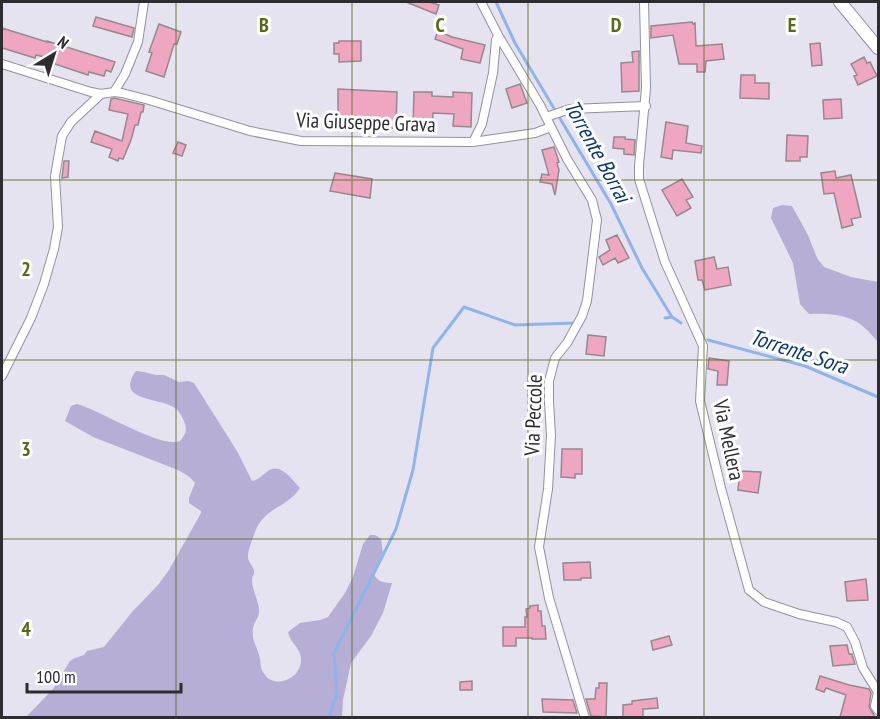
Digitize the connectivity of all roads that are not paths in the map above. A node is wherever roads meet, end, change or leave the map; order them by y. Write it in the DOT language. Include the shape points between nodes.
graph roads {
  1 [pos="144,2"];
  2 [pos="481,2"];
  3 [pos="644,2"];
  4 [pos="840,2"];
  5 [pos="498,35"];
  6 [pos="879,48"];
  7 [pos="2,64"];
  8 [pos="114,92"];
  9 [pos="101,94"];
  10 [pos="646,106"];
  11 [pos="550,115"];
  12 [pos="551,127"];
  13 [pos="473,142"];
  14 [pos="2,376"];
  15 [pos="879,710"];
  16 [pos="585,717"];
  1 -- 8 [label="street" via="138,42"];
  2 -- 5 [label="street, Via Peccole"];
  3 -- 10 [label="street, Via Mellera"];
  4 -- 6 [label="main road"];
  5 -- 11 [label="street, Via Peccole"];
  5 -- 13 [label="street" via="483,124"];
  7 -- 9 [label="street"];
  8 -- 9 [label="street"];
  8 -- 13 [label="street, Via Giuseppe Grava" via="250,131 301,141"];
  9 -- 14 [label="street" via="62,136 55,176 58,227 54,249 31,318"];
  10 -- 11 [label="street" via="570,109"];
  10 -- 15 [label="street, Via Mellera" via="639,179 665,262 703,346 700,401 749,590 764,602 847,627 863,668 878,692 875,706"];
  11 -- 12 [label="street, Via Peccole"];
  12 -- 13 [label="street, Via Giuseppe Grava"];
  12 -- 16 [label="street, Via Peccole" via="592,200 597,220 587,301 567,343 555,358 549,381 549,489 539,547 549,598"];
}
